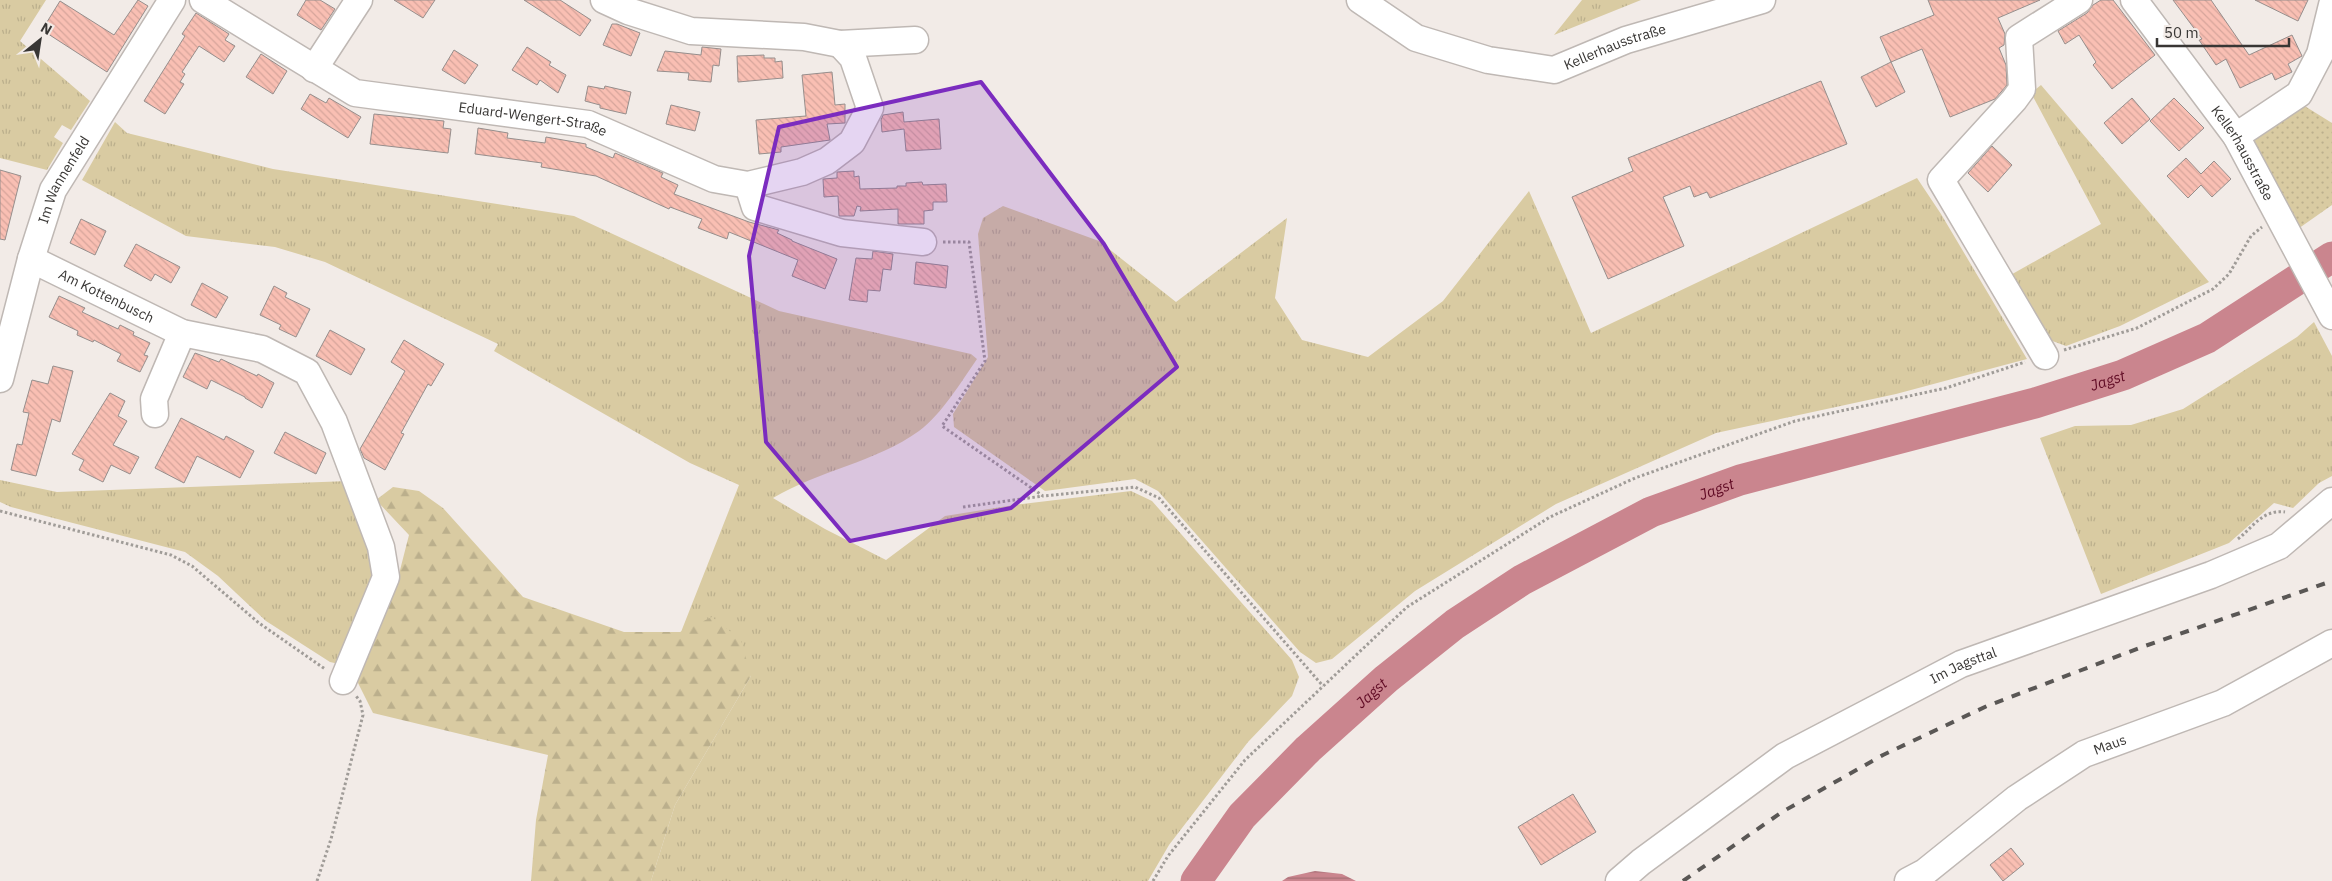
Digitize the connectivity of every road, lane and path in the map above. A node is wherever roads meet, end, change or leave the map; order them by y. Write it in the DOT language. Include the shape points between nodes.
graph roads {
  1 [pos="172,0"];
  2 [pos="203,0"];
  3 [pos="359,0"];
  4 [pos="604,0"];
  5 [pos="1360,0"];
  6 [pos="1762,0"];
  7 [pos="2079,0"];
  8 [pos="2134,0"];
  9 [pos="2332,5"];
  10 [pos="915,40"];
  11 [pos="840,44"];
  12 [pos="314,68"];
  13 [pos="2236,136"];
  14 [pos="748,185"];
  15 [pos="2282,223"];
  16 [pos="923,242"];
  17 [pos="31,259"];
  18 [pos="2332,316"];
  19 [pos="182,333"];
  20 [pos="2045,356"];
  21 [pos="0,379"];
  22 [pos="155,414"];
  23 [pos="1043,496"];
  24 [pos="2332,501"];
  25 [pos="963,507"];
  26 [pos="0,511"];
  27 [pos="2332,643"];
  28 [pos="343,681"];
  29 [pos="1323,686"];
  30 [pos="317,881"];
  31 [pos="1153,881"];
  32 [pos="1619,881"];
  33 [pos="1908,881"];
  1 -- 17 [label="street, Im Wannenfeld" via="53,190"];
  2 -- 12 [label="street, Eduard-Wengert-Straße"];
  3 -- 12 [label="street"];
  4 -- 11 [label="street" via="692,31 804,37"];
  5 -- 6 [label="street, Kellerhausstraße" via="1416,38 1488,60 1554,70 1626,40"];
  7 -- 20 [label="street" via="2020,38 2022,89 1941,180"];
  8 -- 13 [label="street, Kellerhausstraße"];
  9 -- 13 [label="street" via="2320,54 2299,94"];
  10 -- 11 [label="street"];
  11 -- 14 [label="street, Eduard-Wengert-Straße" via="853,58 870,108 852,142 826,161 802,172"];
  12 -- 14 [label="street, Eduard-Wengert-Straße" via="355,93 588,124 714,179"];
  13 -- 15 [label="street, Kellerhausstraße"];
  14 -- 16 [label="street" via="755,207 842,233"];
  15 -- 18 [label="street, Kellerhausstraße"];
  15 -- 20 [label="path" via="2251,236 2229,274 2214,289 2137,328"];
  16 -- 23 [label="path" via="969,242 985,361 942,426"];
  17 -- 19 [label="street, Am Kottenbusch"];
  17 -- 21 [label="street, Im Wannenfeld"];
  19 -- 22 [label="street" via="154,398"];
  19 -- 28 [label="street, Am Kottenbusch" via="262,349 307,372 334,422 381,547 386,577"];
  20 -- 29 [label="path" via="1946,388 1795,420 1635,478 1550,517 1407,607"];
  23 -- 25 [label="path"];
  23 -- 29 [label="path" via="1135,487 1159,498"];
  24 -- 32 [label="street, Im Jagsttal" via="2279,546 2211,575 1961,664 1785,756"];
  26 -- 28 [label="path" via="172,555 192,566 259,624"];
  27 -- 33 [label="street, Maus" via="2223,703 2084,754 2016,798 1925,872"];
  28 -- 30 [label="path" via="360,701 363,715"];
  29 -- 31 [label="path" via="1246,760 1168,856"];
}
